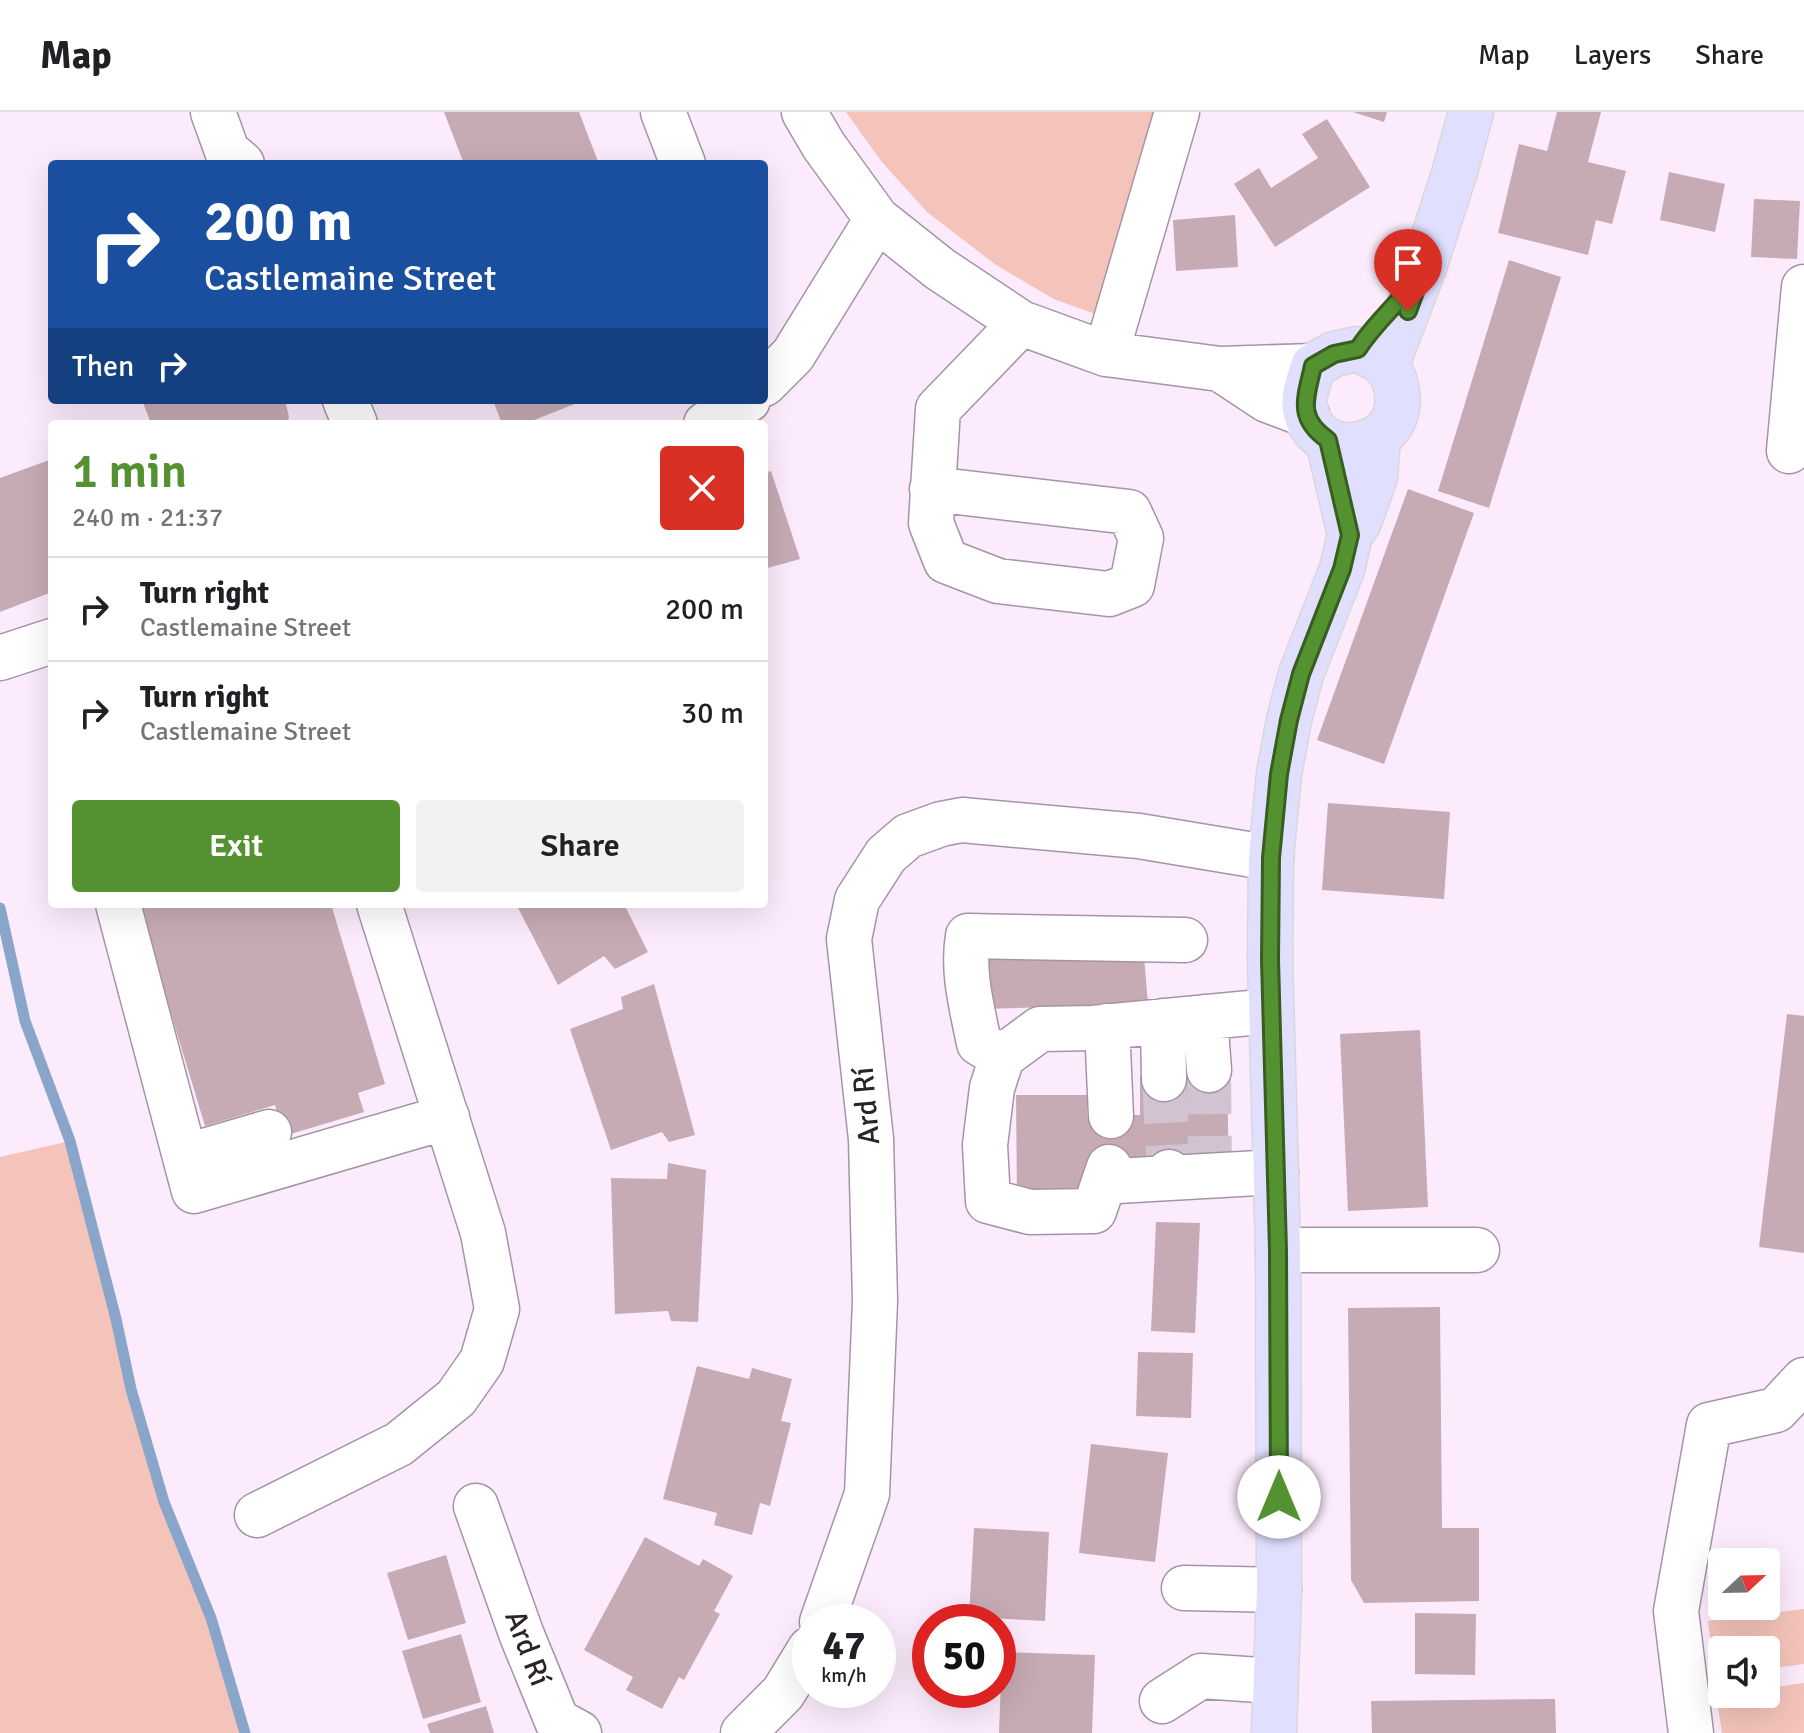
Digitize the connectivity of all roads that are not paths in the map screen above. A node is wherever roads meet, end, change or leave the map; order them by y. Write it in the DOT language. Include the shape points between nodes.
graph roads {
  1 [pos="213,112"];
  2 [pos="663,112"];
  3 [pos="804,112"];
  4 [pos="1177,112"];
  5 [pos="1471,112"];
  6 [pos="237,160"];
  7 [pos="681,160"];
  8 [pos="877,219"];
  9 [pos="1804,287"];
  10 [pos="1021,323"];
  11 [pos="1106,354"];
  12 [pos="1372,358"];
  13 [pos="1313,366"];
  14 [pos="1220,369"];
  15 [pos="768,380"];
  16 [pos="741,404"];
  17 [pos="713,420"];
  18 [pos="1318,427"];
  19 [pos="1378,437"];
  20 [pos="1789,451"];
  21 [pos="932,489"];
  22 [pos="1350,535"];
  23 [pos="48,642"];
  24 [pos="0,658"];
  25 [pos="1271,858"];
  26 [pos="119,908"];
  27 [pos="380,908"];
  28 [pos="1185,940"];
  29 [pos="1271,1011"];
  30 [pos="1184,1019"];
  31 [pos="1107,1026"];
  32 [pos="1002,1057"];
  33 [pos="1209,1070"];
  34 [pos="1164,1079"];
  35 [pos="1111,1116"];
  36 [pos="447,1117"];
  37 [pos="269,1132"];
  38 [pos="187,1156"];
  39 [pos="1276,1172"];
  40 [pos="1278,1250"];
  41 [pos="1477,1250"];
  42 [pos="1804,1380"];
  43 [pos="476,1506"];
  44 [pos="257,1515"];
  45 [pos="1184,1588"];
  46 [pos="1279,1590"];
  47 [pos="828,1604"];
  48 [pos="792,1678"];
  49 [pos="1274,1681"];
  50 [pos="1162,1701"];
  51 [pos="579,1733"];
  52 [pos="743,1733"];
  53 [pos="1274,1733"];
  54 [pos="1691,1733"];
  1 -- 6 [label="street" via="227,151"];
  2 -- 7 [label="street"];
  3 -- 8 [label="street"];
  4 -- 11 [label="street"];
  5 -- 12 [label="main road" via="1411,305 1396,334"];
  8 -- 10 [label="street"];
  8 -- 15 [label="street" via="793,355"];
  9 -- 20 [label="street"];
  10 -- 11 [label="street"];
  10 -- 21 [label="street" via="938,409"];
  11 -- 14 [label="street"];
  12 -- 13 [label="main road" via="1334,354"];
  12 -- 19 [label="main road" via="1396,385 1397,412"];
  13 -- 14 [label="street"];
  13 -- 18 [label="main road" via="1304,407"];
  14 -- 18 [label="street"];
  16 -- 17 [label="street"];
  18 -- 19 [label="main road" via="1349,446"];
  18 -- 22 [label="main road"];
  19 -- 22 [label="main road" via="1375,477"];
  22 -- 25 [label="main road" via="1289,720"];
  23 -- 24 [label="street"];
  25 -- 29 [label="main road"];
  25 -- 47 [label="street, Ard Rí" via="1139,836 962,820 908,836 886,855 857,900 849,939 871,1139 875,1301 867,1494"];
  26 -- 38 [label="street"];
  27 -- 36 [label="street"];
  28 -- 32 [label="street" via="968,936 968,985 979,1043"];
  29 -- 30 [label="street"];
  29 -- 39 [label="main road"];
  30 -- 31 [label="street"];
  30 -- 33 [label="street"];
  30 -- 34 [label="street"];
  31 -- 32 [label="street" via="1040,1029"];
  31 -- 35 [label="street"];
  32 -- 39 [label="street" via="985,1145 988,1201 1030,1212 1094,1211 1109,1167 1118,1181"];
  36 -- 38 [label="street" via="194,1191"];
  36 -- 44 [label="street" via="483,1233 497,1309 482,1361 456,1398 399,1444"];
  37 -- 38 [label="street"];
  39 -- 40 [label="main road"];
  40 -- 41 [label="street"];
  40 -- 46 [label="main road"];
  42 -- 54 [label="street" via="1776,1410 1709,1425 1676,1611"];
  43 -- 51 [label="street, Ard Rí" via="557,1721"];
  45 -- 46 [label="street"];
  46 -- 49 [label="main road"];
  48 -- 52 [label="street"];
  49 -- 50 [label="street" via="1201,1676"];
  49 -- 53 [label="main road"];
}
